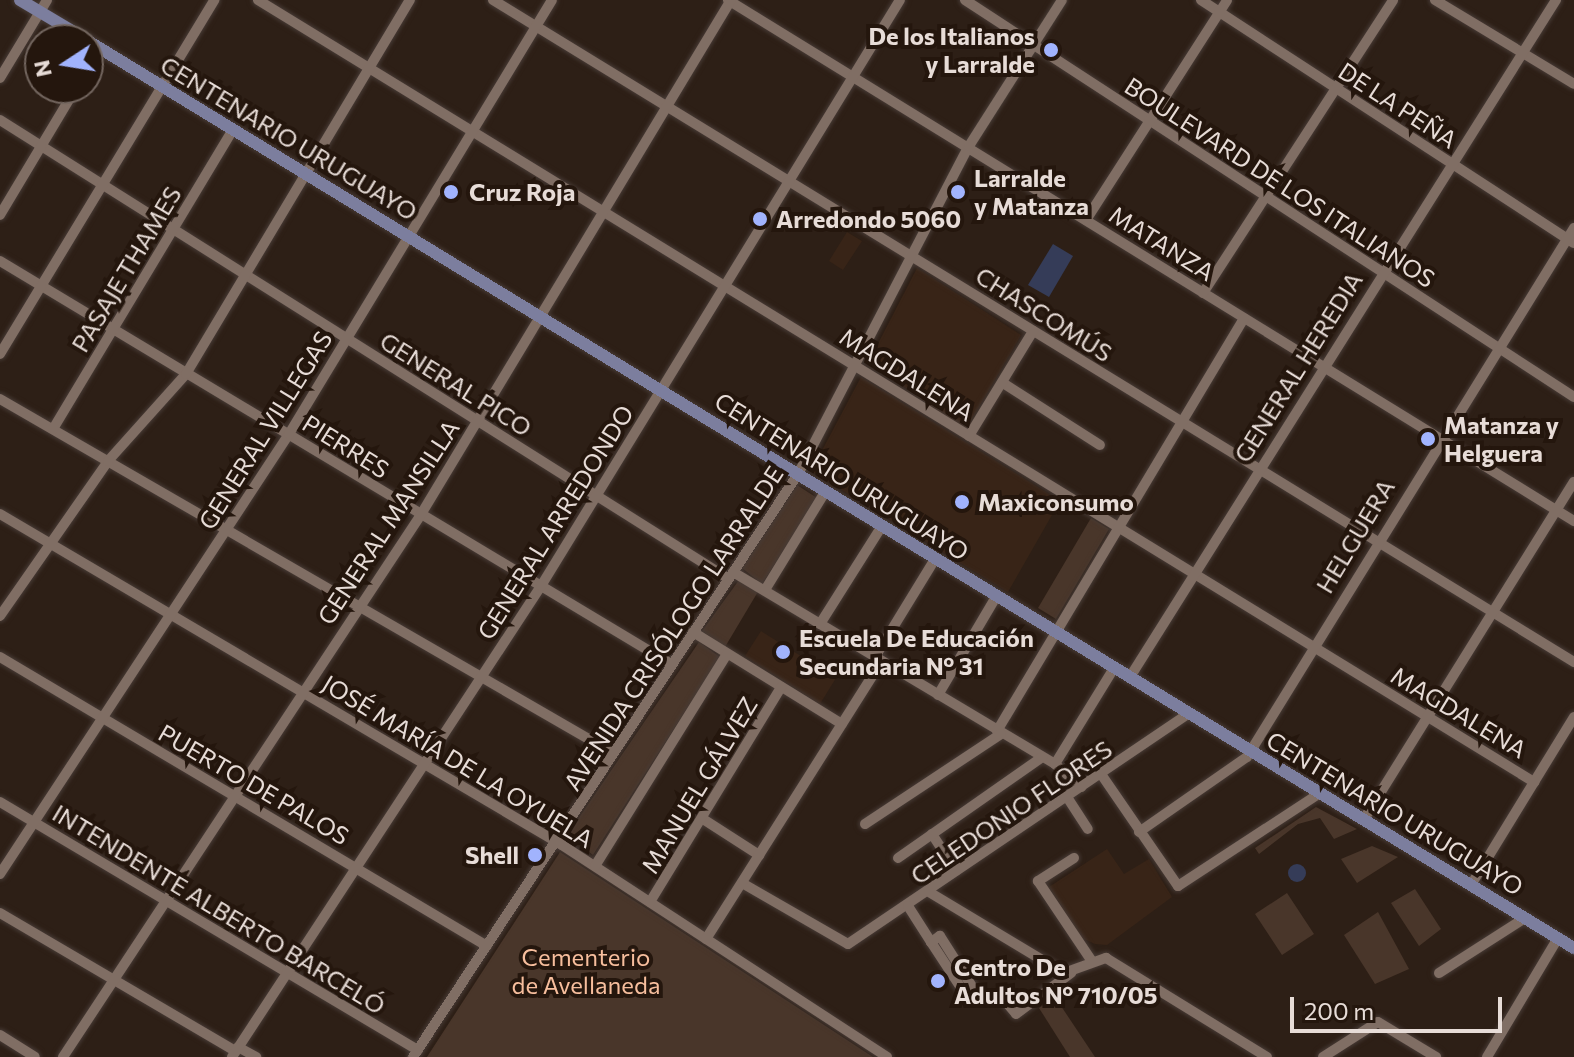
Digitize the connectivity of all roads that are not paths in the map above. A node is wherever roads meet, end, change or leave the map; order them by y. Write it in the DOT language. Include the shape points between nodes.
graph roads {
  1 [pos="20,0"];
  2 [pos="47,0"];
  3 [pos="214,0"];
  4 [pos="258,0"];
  5 [pos="410,0"];
  6 [pos="493,0"];
  7 [pos="552,0"];
  8 [pos="730,0"];
  9 [pos="900,0"];
  10 [pos="965,0"];
  11 [pos="1062,0"];
  12 [pos="1201,0"];
  13 [pos="1227,0"];
  14 [pos="1393,0"];
  15 [pos="1435,0"];
  16 [pos="1556,0"];
  17 [pos="40,12"];
  18 [pos="1219,12"];
  19 [pos="60,24"];
  20 [pos="536,26"];
  21 [pos="1033,44"];
  22 [pos="104,50"];
  23 [pos="1522,53"];
  24 [pos="369,67"];
  25 [pos="852,75"];
  26 [pos="0,78"];
  27 [pos="1574,84"];
  28 [pos="162,86"];
  29 [pos="1336,88"];
  30 [pos="67,104"];
  31 [pos="667,105"];
  32 [pos="0,120"];
  33 [pos="1151,122"];
  34 [pos="233,130"];
  35 [pos="471,130"];
  36 [pos="42,146"];
  37 [pos="969,146"];
  38 [pos="1451,163"];
  39 [pos="305,173"];
  40 [pos="788,180"];
  41 [pos="101,184"];
  42 [pos="1267,196"];
  43 [pos="601,210"];
  44 [pos="0,215"];
  45 [pos="1086,220"];
  46 [pos="1574,228"];
  47 [pos="173,230"];
  48 [pos="407,236"];
  49 [pos="1570,241"];
  50 [pos="911,256"];
  51 [pos="0,261"];
  52 [pos="1382,272"];
  53 [pos="245,274"];
  54 [pos="725,284"];
  55 [pos="41,287"];
  56 [pos="1203,293"];
  57 [pos="538,315"];
  58 [pos="1244,318"];
  59 [pos="112,330"];
  60 [pos="1033,331"];
  61 [pos="347,339"];
  62 [pos="1496,347"];
  63 [pos="0,354"];
  64 [pos="855,365"];
  65 [pos="1322,365"];
  66 [pos="186,374"];
  67 [pos="1003,383"];
  68 [pos="659,389"];
  69 [pos="1574,397"];
  70 [pos="0,399"];
  71 [pos="476,421"];
  72 [pos="1180,422"];
  73 [pos="53,429"];
  74 [pos="289,434"];
  75 [pos="969,436"];
  76 [pos="1439,438"];
  77 [pos="1100,445"];
  78 [pos="108,461"];
  79 [pos="1258,468"];
  80 [pos="798,474"];
  81 [pos="1574,482"];
  82 [pos="825,492"];
  83 [pos="596,496"];
  84 [pos="1557,510"];
  85 [pos="0,514"];
  86 [pos="420,516"];
  87 [pos="1574,521"];
  88 [pos="882,526"];
  89 [pos="1116,527"];
  90 [pos="227,529"];
  91 [pos="1376,541"];
  92 [pos="48,542"];
  93 [pos="935,559"];
  94 [pos="1193,574"];
  95 [pos="731,575"];
  96 [pos="541,586"];
  97 [pos="765,590"];
  98 [pos="996,597"];
  99 [pos="360,605"];
  100 [pos="1492,612"];
  101 [pos="170,615"];
  102 [pos="0,616"];
  103 [pos="820,624"];
  104 [pos="1054,631"];
  105 [pos="693,632"];
  106 [pos="1312,646"];
  107 [pos="727,654"];
  108 [pos="0,657"];
  109 [pos="878,660"];
  110 [pos="1574,662"];
  111 [pos="671,664"];
  112 [pos="1114,668"];
  113 [pos="483,677"];
  114 [pos="1130,677"];
  115 [pos="781,687"];
  116 [pos="302,691"];
  117 [pos="938,695"];
  118 [pos="1189,713"];
  119 [pos="1428,717"];
  120 [pos="1574,717"];
  121 [pos="102,718"];
  122 [pos="842,724"];
  123 [pos="999,732"];
  124 [pos="1250,751"];
  125 [pos="613,753"];
  126 [pos="1042,757"];
  127 [pos="425,764"];
  128 [pos="1055,764"];
  129 [pos="1101,774"];
  130 [pos="1534,782"];
  131 [pos="1081,787"];
  132 [pos="1320,793"];
  133 [pos="233,796"];
  134 [pos="1067,797"];
  135 [pos="0,802"];
  136 [pos="703,819"];
  137 [pos="1364,819"];
  138 [pos="35,822"];
  139 [pos="865,824"];
  140 [pos="1088,829"];
  141 [pos="1139,832"];
  142 [pos="932,834"];
  143 [pos="558,839"];
  144 [pos="759,855"];
  145 [pos="898,858"];
  146 [pos="1074,858"];
  147 [pos="596,864"];
  148 [pos="358,867"];
  149 [pos="956,871"];
  150 [pos="0,874"];
  151 [pos="742,883"];
  152 [pos="1471,885"];
  153 [pos="929,892"];
  154 [pos="166,900"];
  155 [pos="652,900"];
  156 [pos="908,906"];
  157 [pos="0,913"];
  158 [pos="1525,918"];
  159 [pos="708,937"];
  160 [pos="1558,938"];
  161 [pos="931,942"];
  162 [pos="487,946"];
  163 [pos="1574,948"];
  164 [pos="1091,960"];
  165 [pos="288,973"];
  166 [pos="1071,973"];
  167 [pos="1439,973"];
  168 [pos="113,980"];
  169 [pos="1001,996"];
  170 [pos="0,1035"];
  171 [pos="235,1052"];
  172 [pos="416,1054"];
  173 [pos="35,1057"];
  174 [pos="63,1057"];
  175 [pos="256,1057"];
  176 [pos="887,1057"];
  177 [pos="898,1057"];
  178 [pos="1267,1057"];
  179 [pos="1323,1057"];
  180 [pos="1436,1057"];
  181 [pos="1487,1057"];
  1 -- 17 [label="main road, CENTENARIO URUGUAYO"];
  2 -- 17 [label="street"];
  3 -- 28 [label="street"];
  4 -- 24 [label="street, MAGDALENA"];
  5 -- 24 [label="street"];
  6 -- 20 [label="street, CHASCOMÚS"];
  7 -- 20 [label="street, GENERAL VILLEGAS"];
  8 -- 25 [label="street, MATANZA"];
  8 -- 31 [label="street, GENERAL MANSILLA"];
  9 -- 25 [label="street, GENERAL ARREDONDO"];
  10 -- 21 [label="street, BOULEVARD DE LOS ITALIANOS"];
  11 -- 21 [label="street, AVENIDA CRISÓLOGO LARRALDE"];
  12 -- 18 [label="street, DE LA PEÑA"];
  13 -- 18 [label="street"];
  14 -- 29 [label="street"];
  15 -- 23 [label="street"];
  16 -- 23 [label="street, GENERAL HEREDIA"];
  17 -- 19 [label="main road, CENTENARIO URUGUAYO"];
  17 -- 26 [label="street"];
  18 -- 29 [label="street, DE LA PEÑA"];
  18 -- 33 [label="street"];
  20 -- 31 [label="street, CHASCOMÚS"];
  20 -- 35 [label="street, GENERAL VILLEGAS"];
  21 -- 33 [label="street, BOULEVARD DE LOS ITALIANOS"];
  21 -- 37 [label="street, AVENIDA CRISÓLOGO LARRALDE"];
  22 -- 28 [label="main road, CENTENARIO URUGUAYO"];
  23 -- 27 [label="street"];
  23 -- 38 [label="street, GENERAL HEREDIA"];
  24 -- 35 [label="street, MAGDALENA"];
  24 -- 39 [label="street"];
  25 -- 37 [label="street, MATANZA"];
  25 -- 40 [label="street, GENERAL ARREDONDO"];
  28 -- 34 [label="main road, CENTENARIO URUGUAYO"];
  28 -- 41 [label="street"];
  29 -- 38 [label="street, DE LA PEÑA"];
  29 -- 42 [label="street"];
  30 -- 36 [label="street"];
  31 -- 40 [label="street, CHASCOMÚS"];
  31 -- 43 [label="street, GENERAL MANSILLA"];
  32 -- 36 [label="street, GENERAL PICO"];
  33 -- 42 [label="street, BOULEVARD DE LOS ITALIANOS"];
  33 -- 45 [label="street"];
  34 -- 39 [label="main road, CENTENARIO URUGUAYO"];
  34 -- 47 [label="street, PASAJE THAMES"];
  35 -- 43 [label="street, MAGDALENA"];
  35 -- 48 [label="street, GENERAL VILLEGAS"];
  36 -- 41 [label="street, GENERAL PICO"];
  36 -- 44 [label="street"];
  37 -- 45 [label="street, MATANZA"];
  37 -- 50 [label="street, AVENIDA CRISÓLOGO LARRALDE"];
  38 -- 49 [label="street, DE LA PEÑA"];
  38 -- 52 [label="street, GENERAL HEREDIA"];
  39 -- 48 [label="main road, CENTENARIO URUGUAYO"];
  39 -- 53 [label="street"];
  40 -- 50 [label="street, CHASCOMÚS"];
  40 -- 54 [label="street, GENERAL ARREDONDO"];
  41 -- 47 [label="street, GENERAL PICO"];
  41 -- 55 [label="street"];
  42 -- 52 [label="street, BOULEVARD DE LOS ITALIANOS"];
  42 -- 56 [label="street"];
  43 -- 54 [label="street, MAGDALENA"];
  43 -- 57 [label="street, GENERAL MANSILLA"];
  45 -- 56 [label="street, MATANZA"];
  46 -- 49 [label="street, HELGUERA"];
  47 -- 53 [label="street, GENERAL PICO"];
  47 -- 59 [label="street, PASAJE THAMES"];
  48 -- 57 [label="main road, CENTENARIO URUGUAYO"];
  48 -- 61 [label="street, GENERAL VILLEGAS"];
  49 -- 62 [label="street, HELGUERA"];
  50 -- 60 [label="street, CHASCOMÚS"];
  50 -- 64 [label="street, AVENIDA CRISÓLOGO LARRALDE"];
  51 -- 55 [label="street, PIERRES"];
  52 -- 62 [label="street, BOULEVARD DE LOS ITALIANOS"];
  52 -- 65 [label="street, GENERAL HEREDIA"];
  53 -- 61 [label="street, GENERAL PICO"];
  53 -- 66 [label="street"];
  54 -- 64 [label="street, MAGDALENA"];
  54 -- 68 [label="street, GENERAL ARREDONDO"];
  55 -- 59 [label="street, PIERRES"];
  55 -- 63 [label="street"];
  56 -- 58 [label="street, MATANZA"];
  57 -- 68 [label="main road, CENTENARIO URUGUAYO"];
  57 -- 71 [label="street, GENERAL MANSILLA"];
  58 -- 65 [label="street, MATANZA"];
  58 -- 72 [label="street"];
  59 -- 66 [label="street, PIERRES"];
  59 -- 73 [label="street, PASAJE THAMES"];
  60 -- 67 [label="street"];
  60 -- 72 [label="street, CHASCOMÚS"];
  61 -- 71 [label="street, GENERAL PICO"];
  61 -- 74 [label="street, GENERAL VILLEGAS"];
  62 -- 69 [label="street, BOULEVARD DE LOS ITALIANOS"];
  62 -- 76 [label="street, HELGUERA"];
  64 -- 75 [label="street, MAGDALENA"];
  64 -- 80 [label="street, AVENIDA CRISÓLOGO LARRALDE"];
  65 -- 76 [label="street, MATANZA"];
  65 -- 79 [label="street, GENERAL HEREDIA"];
  66 -- 74 [label="street, PIERRES"];
  66 -- 78 [label="street"];
  67 -- 75 [label="street"];
  67 -- 77 [label="street"];
  68 -- 80 [label="main road, CENTENARIO URUGUAYO"];
  68 -- 83 [label="street, GENERAL ARREDONDO"];
  70 -- 73 [label="street"];
  71 -- 83 [label="street, GENERAL PICO"];
  71 -- 86 [label="street, GENERAL MANSILLA"];
  72 -- 79 [label="street, CHASCOMÚS"];
  72 -- 89 [label="street"];
  73 -- 78 [label="street"];
  74 -- 86 [label="street, PIERRES"];
  74 -- 90 [label="street, GENERAL VILLEGAS"];
  75 -- 89 [label="street, MAGDALENA"];
  76 -- 84 [label="street, MATANZA"];
  76 -- 91 [label="street, HELGUERA"];
  78 -- 90 [label="street"];
  78 -- 92 [label="street"];
  79 -- 91 [label="street, CHASCOMÚS"];
  79 -- 94 [label="street, GENERAL HEREDIA"];
  80 -- 82 [label="main road, CENTENARIO URUGUAYO"];
  80 -- 95 [label="street, AVENIDA CRISÓLOGO LARRALDE"];
  81 -- 84 [label="street"];
  82 -- 88 [label="main road, CENTENARIO URUGUAYO"];
  82 -- 97 [label="street"];
  83 -- 95 [label="street, GENERAL PICO"];
  83 -- 96 [label="street, GENERAL ARREDONDO"];
  84 -- 87 [label="street, MATANZA"];
  84 -- 100 [label="street"];
  85 -- 92 [label="street, JOSÉ MARÍA DE LA OYUELA"];
  86 -- 96 [label="street, PIERRES"];
  86 -- 99 [label="street, GENERAL MANSILLA"];
  88 -- 93 [label="main road, CENTENARIO URUGUAYO"];
  88 -- 103 [label="street"];
  89 -- 94 [label="street, MAGDALENA"];
  89 -- 104 [label="street"];
  90 -- 99 [label="street"];
  90 -- 101 [label="street, GENERAL VILLEGAS"];
  91 -- 100 [label="street, CHASCOMÚS"];
  91 -- 106 [label="street, HELGUERA"];
  92 -- 101 [label="street, JOSÉ MARÍA DE LA OYUELA"];
  92 -- 102 [label="street"];
  93 -- 98 [label="main road, CENTENARIO URUGUAYO"];
  93 -- 109 [label="street"];
  94 -- 106 [label="street, MAGDALENA"];
  94 -- 114 [label="street, GENERAL HEREDIA"];
  95 -- 97 [label="street, GENERAL PICO"];
  95 -- 105 [label="street, AVENIDA CRISÓLOGO LARRALDE"];
  96 -- 111 [label="street, PIERRES"];
  96 -- 113 [label="street, GENERAL ARREDONDO"];
  97 -- 103 [label="street, GENERAL PICO"];
  98 -- 104 [label="main road, CENTENARIO URUGUAYO"];
  98 -- 117 [label="street"];
  99 -- 113 [label="street"];
  99 -- 116 [label="street, GENERAL MANSILLA"];
  100 -- 110 [label="street, CHASCOMÚS"];
  100 -- 119 [label="street"];
  101 -- 116 [label="street, JOSÉ MARÍA DE LA OYUELA"];
  101 -- 121 [label="street, GENERAL VILLEGAS"];
  103 -- 109 [label="street, GENERAL PICO"];
  104 -- 112 [label="main road, CENTENARIO URUGUAYO"];
  104 -- 123 [label="street"];
  105 -- 107 [label="street"];
  105 -- 111 [label="street, AVENIDA CRISÓLOGO LARRALDE"];
  106 -- 119 [label="street, MAGDALENA"];
  106 -- 124 [label="street, HELGUERA"];
  107 -- 115 [label="street"];
  107 -- 147 [label="street"];
  108 -- 121 [label="street, PUERTO DE PALOS"];
  109 -- 117 [label="street, GENERAL PICO"];
  109 -- 122 [label="street"];
  111 -- 125 [label="street, AVENIDA CRISÓLOGO LARRALDE"];
  112 -- 114 [label="main road, CENTENARIO URUGUAYO"];
  112 -- 128 [label="street"];
  113 -- 125 [label="street"];
  113 -- 127 [label="street, GENERAL ARREDONDO"];
  114 -- 118 [label="main road, CENTENARIO URUGUAYO"];
  115 -- 122 [label="street"];
  115 -- 136 [label="street, MANUEL GÁLVEZ"];
  116 -- 127 [label="street, JOSÉ MARÍA DE LA OYUELA"];
  116 -- 133 [label="street, GENERAL MANSILLA"];
  117 -- 123 [label="street, GENERAL PICO"];
  118 -- 124 [label="main road, CENTENARIO URUGUAYO"];
  118 -- 129 [label="street, CELEDONIO FLORES"];
  119 -- 130 [label="street, MAGDALENA"];
  119 -- 137 [label="street"];
  120 -- 130 [label="street"];
  121 -- 133 [label="street, PUERTO DE PALOS"];
  121 -- 138 [label="street, GENERAL VILLEGAS"];
  122 -- 144 [label="street"];
  123 -- 126 [label="street, GENERAL PICO"];
  123 -- 139 [label="street"];
  124 -- 132 [label="main road, CENTENARIO URUGUAYO"];
  124 -- 141 [label="street, HELGUERA"];
  125 -- 143 [label="street, AVENIDA CRISÓLOGO LARRALDE"];
  126 -- 128 [label="street, GENERAL PICO"];
  126 -- 142 [label="street"];
  127 -- 143 [label="street, JOSÉ MARÍA DE LA OYUELA"];
  127 -- 148 [label="street, GENERAL ARREDONDO"];
  128 -- 131 [label="street, GENERAL PICO"];
  129 -- 131 [label="street, CELEDONIO FLORES"];
  129 -- 141 [label="street"];
  130 -- 152 [label="street"];
  131 -- 134 [label="street, CELEDONIO FLORES"];
  132 -- 137 [label="main road, CENTENARIO URUGUAYO"];
  132 -- 141 [label="street" via="1178,886"];
  133 -- 148 [label="street, PUERTO DE PALOS"];
  133 -- 154 [label="street, GENERAL MANSILLA"];
  134 -- 140 [label="street"];
  134 -- 149 [label="street, CELEDONIO FLORES"];
  135 -- 138 [label="street, INTENDENTE ALBERTO BARCELÓ"];
  136 -- 144 [label="street"];
  136 -- 155 [label="street, MANUEL GÁLVEZ"];
  137 -- 152 [label="main road, CENTENARIO URUGUAYO"];
  138 -- 150 [label="street, GENERAL VILLEGAS"];
  138 -- 154 [label="street, INTENDENTE ALBERTO BARCELÓ"];
  142 -- 145 [label="street"];
  142 -- 149 [label="street"];
  143 -- 147 [label="street, JOSÉ MARÍA DE LA OYUELA"];
  143 -- 162 [label="street, AVENIDA CRISÓLOGO LARRALDE"];
  144 -- 151 [label="street"];
  146 -- 164 [label="street" via="1038,881"];
  147 -- 155 [label="street, JOSÉ MARÍA DE LA OYUELA"];
  148 -- 162 [label="street, PUERTO DE PALOS"];
  148 -- 165 [label="street, GENERAL ARREDONDO"];
  149 -- 153 [label="street, CELEDONIO FLORES"];
  151 -- 156 [label="street, CELEDONIO FLORES" via="835,942 853,942"];
  151 -- 159 [label="street"];
  152 -- 158 [label="main road, CENTENARIO URUGUAYO"];
  153 -- 156 [label="street, CELEDONIO FLORES"];
  153 -- 166 [label="street"];
  154 -- 165 [label="street, INTENDENTE ALBERTO BARCELÓ"];
  154 -- 168 [label="street, GENERAL MANSILLA"];
  155 -- 159 [label="street, JOSÉ MARÍA DE LA OYUELA"];
  156 -- 161 [label="street"];
  157 -- 168 [label="street"];
  158 -- 160 [label="main road, CENTENARIO URUGUAYO"];
  158 -- 167 [label="street"];
  159 -- 176 [label="street, JOSÉ MARÍA DE LA OYUELA"];
  159 -- 177 [label="street, JOSÉ MARÍA DE LA OYUELA"];
  160 -- 163 [label="main road, CENTENARIO URUGUAYO"];
  160 -- 181 [label="street"];
  161 -- 161 [label="street" via="965,994 973,988 940,936"];
  162 -- 172 [label="street, AVENIDA CRISÓLOGO LARRALDE"];
  164 -- 166 [label="street"];
  164 -- 178 [label="street" via="1106,958"];
  165 -- 171 [label="street, GENERAL ARREDONDO"];
  165 -- 172 [label="street, INTENDENTE ALBERTO BARCELÓ"];
  166 -- 169 [label="street" via="1016,1014"];
  168 -- 171 [label="street"];
  168 -- 174 [label="street, GENERAL MANSILLA"];
  170 -- 173 [label="street"];
  171 -- 175 [label="street"];
  179 -- 180 [label="street" via="1378,1022"];
}
